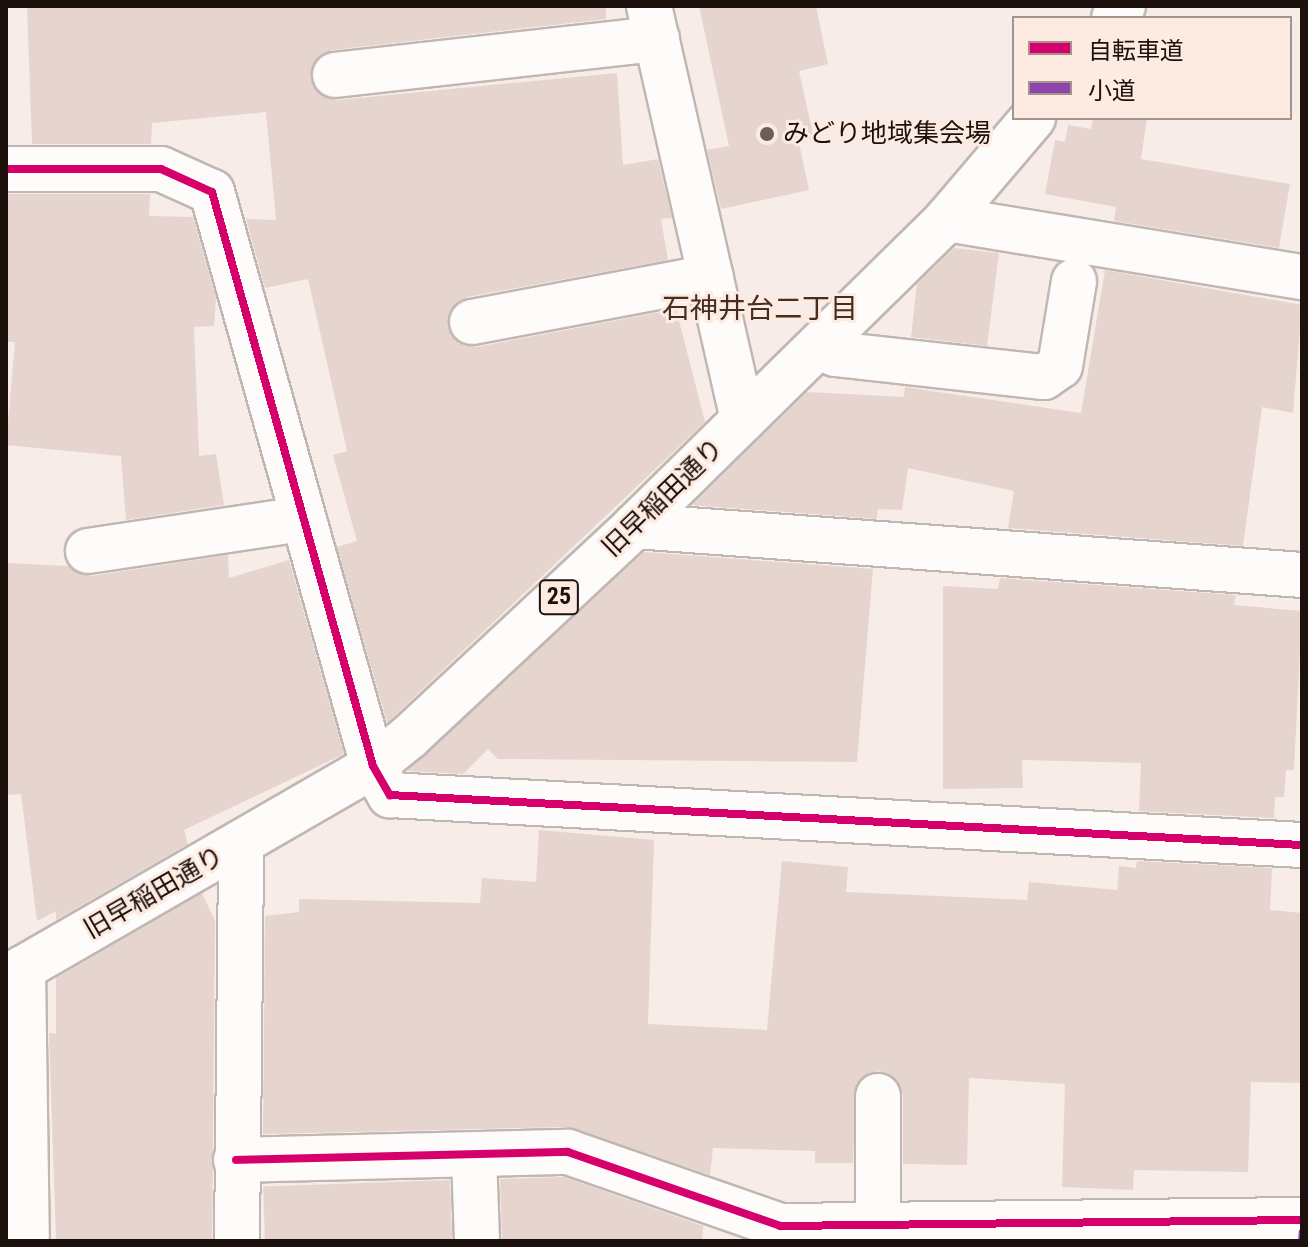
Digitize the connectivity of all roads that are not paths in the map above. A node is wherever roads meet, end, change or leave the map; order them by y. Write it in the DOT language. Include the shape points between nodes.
graph roads {
  1 [pos="653,22"];
  2 [pos="335,75"];
  3 [pos="1031,120"];
  4 [pos="6,169"];
  5 [pos="947,219"];
  6 [pos="711,277"];
  7 [pos="1302,277"];
  8 [pos="1074,281"];
  9 [pos="472,322"];
  10 [pos="820,345"];
  11 [pos="743,419"];
  12 [pos="302,519"];
  13 [pos="635,526"];
  14 [pos="88,551"];
  15 [pos="1302,575"];
  16 [pos="373,766"];
  17 [pos="241,843"];
  18 [pos="1302,845"];
  19 [pos="15,973"];
  20 [pos="878,1096"];
  21 [pos="474,1155"];
  22 [pos="236,1160"];
  23 [pos="1302,1220"];
  24 [pos="891,1231"];
  25 [pos="27,1241"];
  26 [pos="237,1241"];
  27 [pos="477,1241"];
  1 -- 2 [label="street"];
  1 -- 6 [label="street"];
  3 -- 5 [label="street, 旧早稲田通り / 25"];
  4 -- 12 [label="street" via="161,169 212,192"];
  5 -- 7 [label="street"];
  5 -- 10 [label="street, 旧早稲田通り / 25"];
  6 -- 9 [label="street"];
  6 -- 11 [label="street"];
  8 -- 10 [label="street" via="1060,366 1044,377 835,354"];
  10 -- 11 [label="street, 旧早稲田通り / 25"];
  11 -- 13 [label="street, 旧早稲田通り / 25"];
  12 -- 14 [label="street"];
  12 -- 16 [label="street"];
  13 -- 15 [label="street"];
  13 -- 16 [label="street, 旧早稲田通り / 25"];
  16 -- 17 [label="street, 旧早稲田通り / 25"];
  16 -- 18 [label="street" via="381,788 404,798"];
  17 -- 19 [label="street, 旧早稲田通り / 25"];
  17 -- 22 [label="street"];
  19 -- 25 [label="street"];
  20 -- 24 [label="street"];
  21 -- 22 [label="street"];
  21 -- 24 [label="street" via="568,1152 780,1226"];
  21 -- 27 [label="street"];
  22 -- 26 [label="street"];
  23 -- 24 [label="street"];
}
